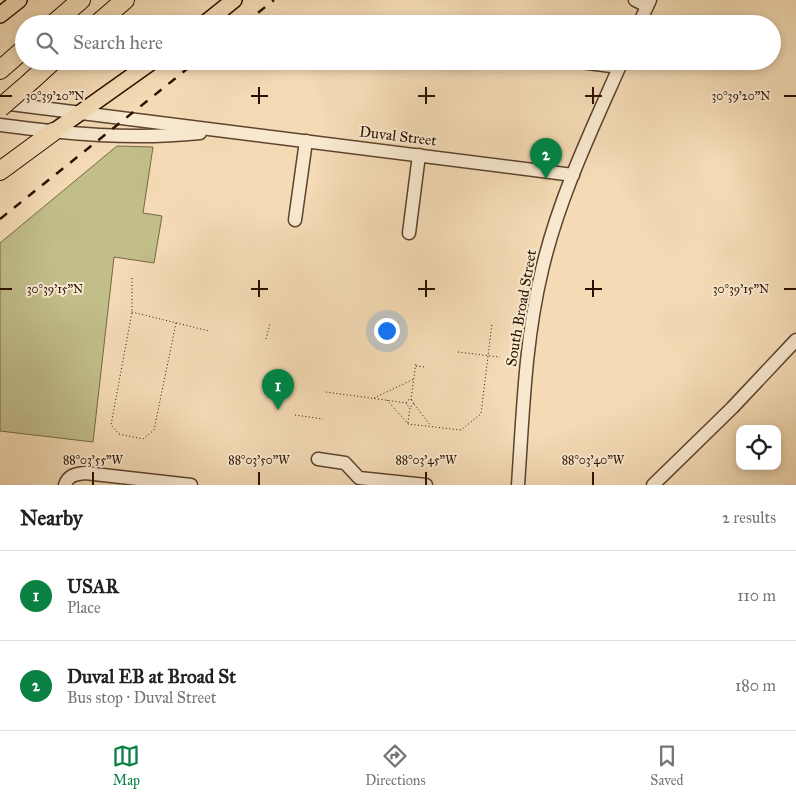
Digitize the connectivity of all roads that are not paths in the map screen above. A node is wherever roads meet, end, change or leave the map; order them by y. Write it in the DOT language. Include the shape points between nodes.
graph roads {
  1 [pos="19,0"];
  2 [pos="81,0"];
  3 [pos="124,0"];
  4 [pos="234,0"];
  5 [pos="635,0"];
  6 [pos="648,3"];
  7 [pos="0,15"];
  8 [pos="64,15"];
  9 [pos="107,15"];
  10 [pos="215,15"];
  11 [pos="643,15"];
  12 [pos="15,57"];
  13 [pos="0,70"];
  14 [pos="43,70"];
  15 [pos="140,70"];
  16 [pos="618,70"];
  17 [pos="0,102"];
  18 [pos="0,108"];
  19 [pos="81,112"];
  20 [pos="0,125"];
  21 [pos="220,131"];
  22 [pos="53,132"];
  23 [pos="306,141"];
  24 [pos="419,155"];
  25 [pos="0,171"];
  26 [pos="573,175"];
  27 [pos="295,220"];
  28 [pos="409,233"];
  29 [pos="796,340"];
  30 [pos="318,459"];
  31 [pos="65,485"];
  32 [pos="192,485"];
  33 [pos="426,485"];
  34 [pos="518,485"];
  35 [pos="653,485"];
  1 -- 7 [label="main road"];
  2 -- 8 [label="highway"];
  3 -- 9 [label="highway"];
  4 -- 10 [label="main road"];
  5 -- 6 [label="street"];
  6 -- 11 [label="street"];
  12 -- 13 [label="highway"];
  14 -- 18 [label="highway, bridge"];
  15 -- 19 [label="main road"];
  16 -- 26 [label="street, South Broad Street"];
  17 -- 19 [label="street, Duval Street"];
  19 -- 21 [label="street, Duval Street"];
  19 -- 22 [label="main road"];
  20 -- 22 [label="street, Duval Street"];
  21 -- 22 [label="street, Duval Street" via="159,137"];
  21 -- 23 [label="street, Duval Street"];
  22 -- 25 [label="highway"];
  23 -- 24 [label="street, Duval Street"];
  23 -- 27 [label="street"];
  24 -- 26 [label="street, Duval Street"];
  24 -- 28 [label="street"];
  26 -- 34 [label="street, South Broad Street" via="546,251 533,313"];
  29 -- 35 [label="street"];
  30 -- 33 [label="street" via="345,463 359,478"];
  31 -- 32 [label="street" via="67,479 85,473"];
}
